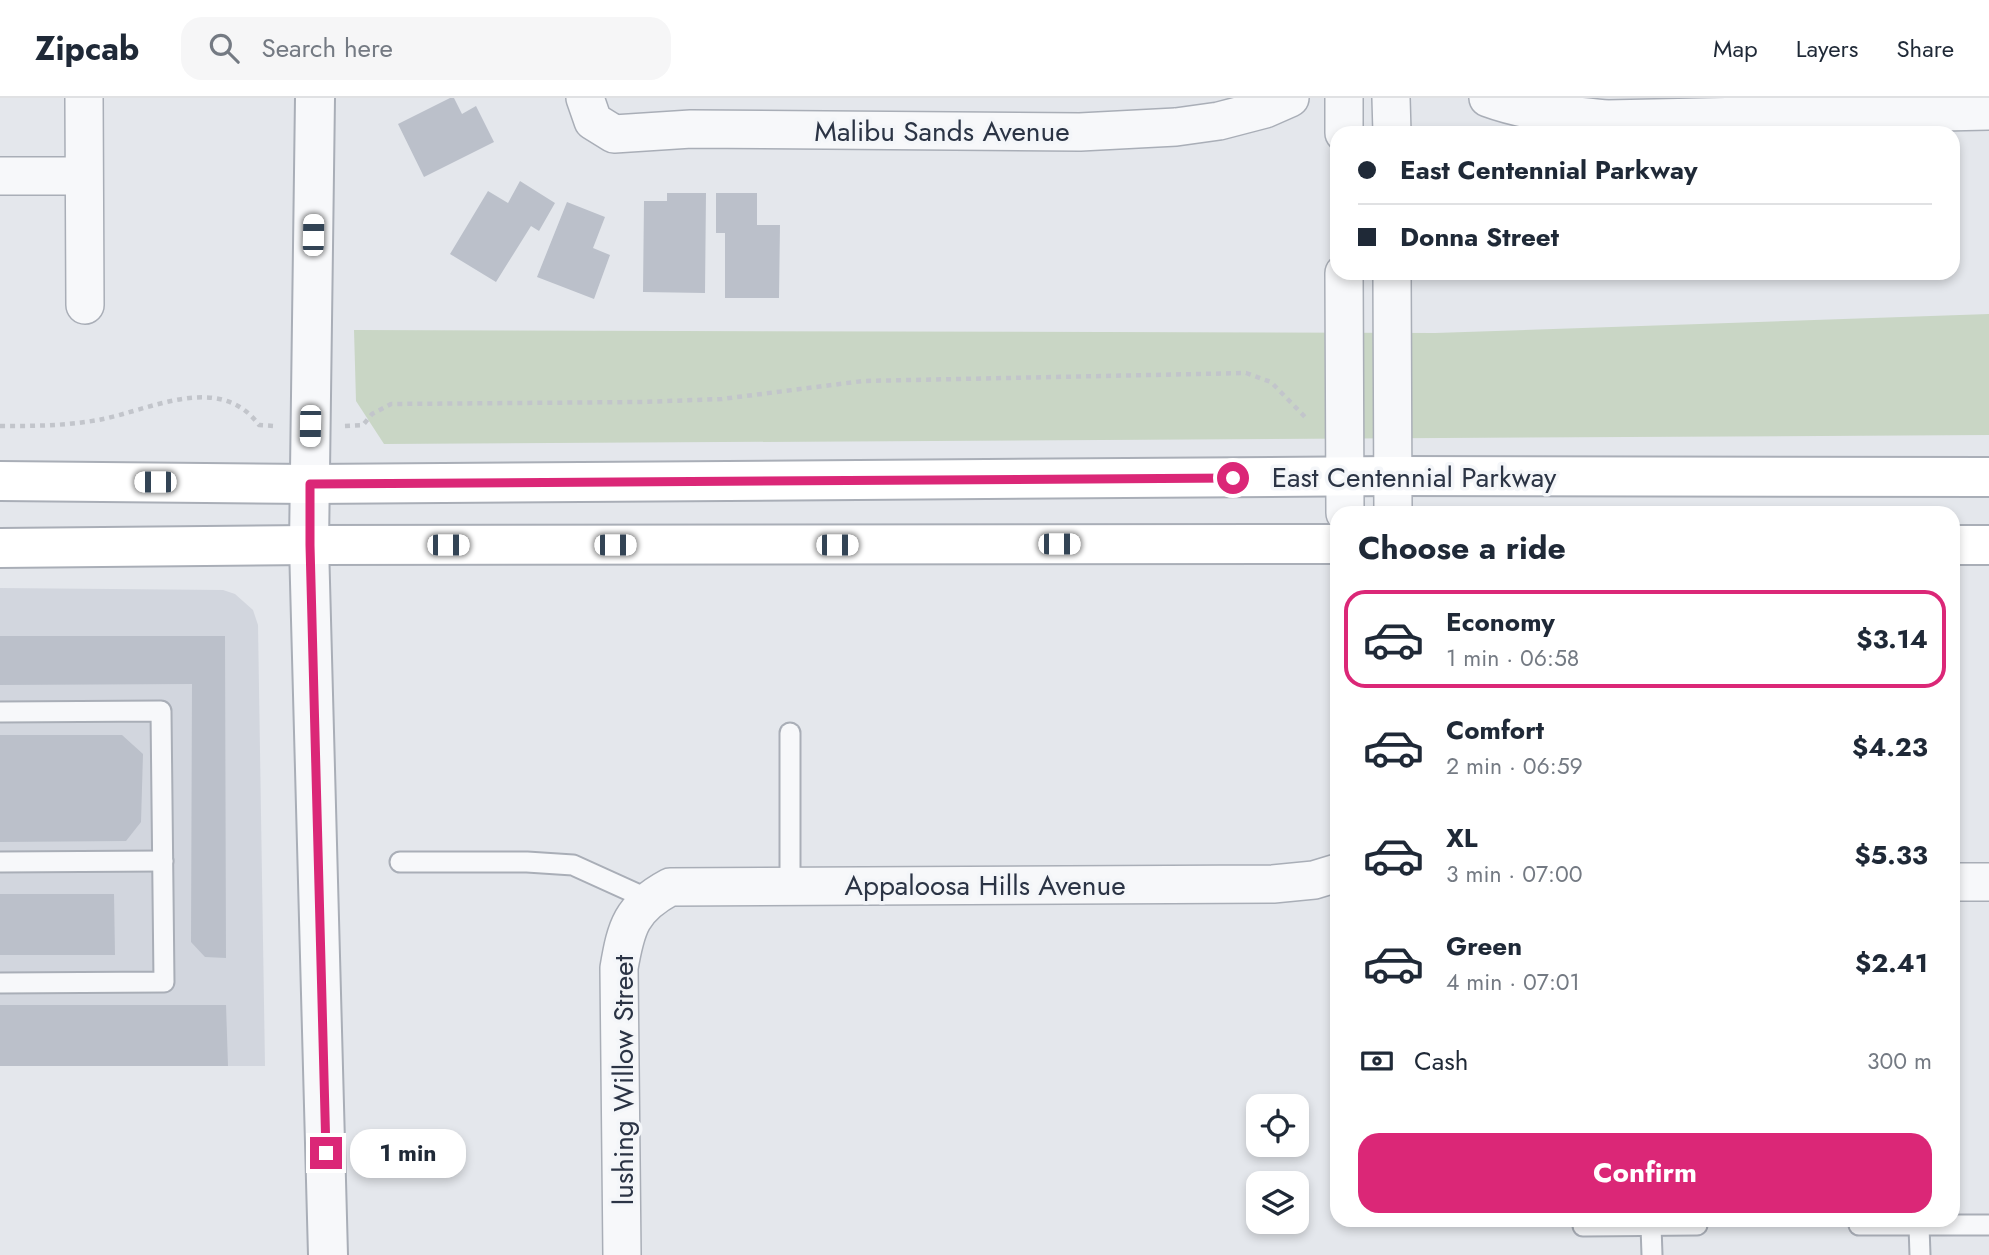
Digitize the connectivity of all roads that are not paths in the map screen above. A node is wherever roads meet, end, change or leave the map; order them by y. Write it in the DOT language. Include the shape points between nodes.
graph roads {
  1 [pos="83,98"];
  2 [pos="315,98"];
  3 [pos="1290,98"];
  4 [pos="1343,98"];
  5 [pos="1391,98"];
  6 [pos="1488,98"];
  7 [pos="589,110"];
  8 [pos="1989,111"];
  9 [pos="1344,126"];
  10 [pos="1392,126"];
  11 [pos="0,176"];
  12 [pos="83,176"];
  13 [pos="1344,280"];
  14 [pos="1392,280"];
  15 [pos="85,305"];
  16 [pos="1989,477"];
  17 [pos="0,481"];
  18 [pos="310,484"];
  19 [pos="1393,494"];
  20 [pos="1345,495"];
  21 [pos="1330,544"];
  22 [pos="310,545"];
  23 [pos="1960,545"];
  24 [pos="1989,545"];
  25 [pos="0,548"];
  26 [pos="0,712"];
  27 [pos="790,733"];
  28 [pos="163,861"];
  29 [pos="0,862"];
  30 [pos="400,862"];
  31 [pos="1330,875"];
  32 [pos="1960,882"];
  33 [pos="1989,882"];
  34 [pos="790,886"];
  35 [pos="644,904"];
  36 [pos="0,983"];
  37 [pos="1960,1225"];
  38 [pos="1988,1225"];
  39 [pos="1651,1227"];
  40 [pos="1919,1227"];
  41 [pos="328,1255"];
  42 [pos="622,1255"];
  43 [pos="1652,1255"];
  44 [pos="1920,1255"];
  1 -- 12 [label="street"];
  2 -- 18 [label="street"];
  3 -- 7 [label="street, Malibu Sands Avenue" via="1219,121 1080,132 691,129 614,134"];
  4 -- 9 [label="street"];
  5 -- 10 [label="street"];
  6 -- 8 [label="street" via="1548,114 1606,119"];
  11 -- 12 [label="street"];
  12 -- 15 [label="street"];
  13 -- 20 [label="street"];
  14 -- 19 [label="street"];
  16 -- 19 [label="main road, East Centennial Parkway"];
  17 -- 18 [label="main road, East Centennial Parkway"];
  18 -- 20 [label="main road, East Centennial Parkway"];
  18 -- 22 [label="street"];
  19 -- 20 [label="main road, East Centennial Parkway"];
  21 -- 22 [label="main road"];
  22 -- 25 [label="main road"];
  22 -- 41 [label="street"];
  23 -- 24 [label="main road"];
  26 -- 28 [label="lane" via="161,711"];
  27 -- 34 [label="lane"];
  28 -- 29 [label="lane"];
  28 -- 36 [label="lane" via="164,982"];
  30 -- 35 [label="lane" via="573,865"];
  31 -- 34 [label="street, Appaloosa Hills Avenue" via="1273,884"];
  32 -- 33 [label="street"];
  34 -- 35 [label="street, Appaloosa Hills Avenue" via="670,887"];
  35 -- 42 [label="street, lushing Willow Street" via="625,934 619,968"];
  37 -- 38 [label="lane"];
  39 -- 43 [label="lane"];
  40 -- 44 [label="lane"];
}
